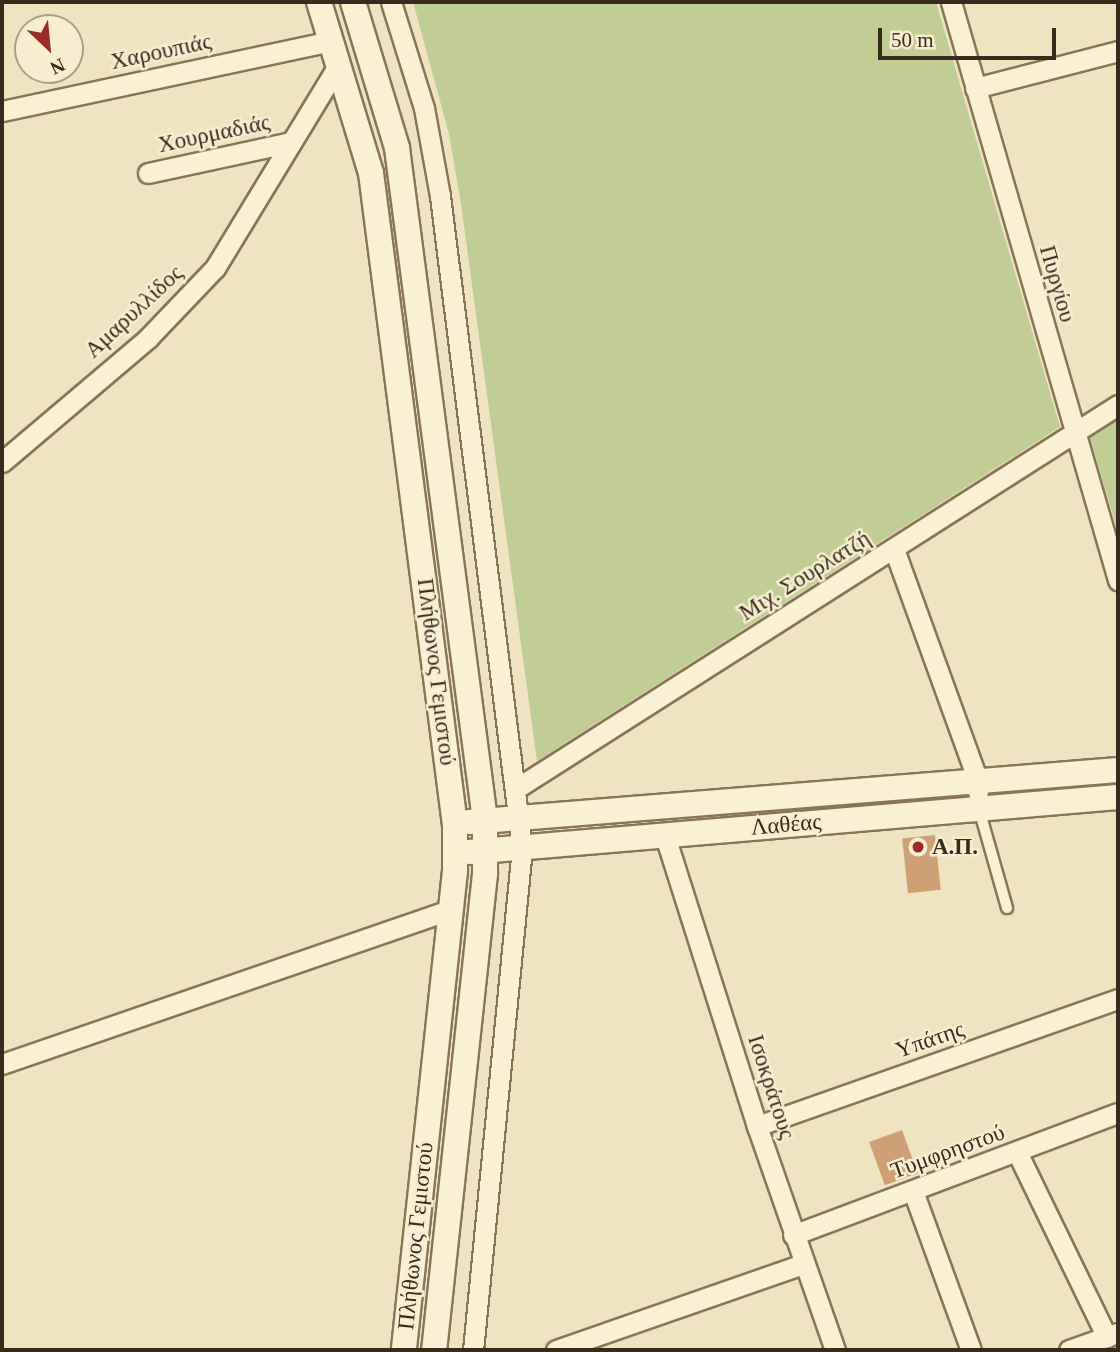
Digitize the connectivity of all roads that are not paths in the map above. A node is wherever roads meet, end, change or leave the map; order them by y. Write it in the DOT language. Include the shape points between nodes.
graph roads {
  1 [pos="319,2"];
  2 [pos="353,2"];
  3 [pos="391,2"];
  4 [pos="951,2"];
  5 [pos="331,41"];
  6 [pos="1118,51"];
  7 [pos="338,66"];
  8 [pos="975,88"];
  9 [pos="2,111"];
  10 [pos="291,142"];
  11 [pos="148,173"];
  12 [pos="1118,405"];
  13 [pos="1076,433"];
  14 [pos="2,462"];
  15 [pos="894,549"];
  16 [pos="1118,580"];
  17 [pos="1118,770"];
  18 [pos="978,781"];
  19 [pos="517,788"];
  20 [pos="1118,797"];
  21 [pos="978,809"];
  22 [pos="520,818"];
  23 [pos="485,820"];
  24 [pos="454,825"];
  25 [pos="665,836"];
  26 [pos="522,848"];
  27 [pos="485,851"];
  28 [pos="455,853"];
  29 [pos="1007,908"];
  30 [pos="451,909"];
  31 [pos="1118,999"];
  32 [pos="2,1064"];
  33 [pos="1118,1113"];
  34 [pos="757,1126"];
  35 [pos="1017,1152"];
  36 [pos="913,1191"];
  37 [pos="793,1234"];
  38 [pos="803,1264"];
  39 [pos="1112,1335"];
  40 [pos="404,1350"];
  41 [pos="434,1350"];
  42 [pos="473,1350"];
  43 [pos="556,1350"];
  44 [pos="835,1350"];
  45 [pos="971,1350"];
  46 [pos="1069,1350"];
  1 -- 5 [label="street, Πλήθωνος Γεμιστού"];
  2 -- 23 [label="street, Πλήθωνος Γεμιστού" via="399,161"];
  3 -- 19 [label="street" via="424,108 440,195"];
  4 -- 8 [label="street, Πυργίου"];
  5 -- 7 [label="street, Πλήθωνος Γεμιστού"];
  5 -- 9 [label="street, Χαρουπιάς"];
  6 -- 8 [label="street"];
  7 -- 10 [label="street, Αμαρυλλίδος"];
  7 -- 24 [label="street, Πλήθωνος Γεμιστού" via="371,173"];
  8 -- 13 [label="street, Πυργίου"];
  10 -- 11 [label="street, Χουρμαδιάς"];
  10 -- 14 [label="street, Αμαρυλλίδος" via="215,268 183,306"];
  12 -- 13 [label="street, Μιχ. Σουρλατζή"];
  13 -- 15 [label="street, Μιχ. Σουρλατζή"];
  13 -- 16 [label="street, Πυργίου"];
  15 -- 18 [label="street"];
  15 -- 19 [label="street, Μιχ. Σουρλατζή"];
  17 -- 18 [label="street, Λαθέας"];
  18 -- 21 [label="street"];
  18 -- 22 [label="street, Λαθέας"];
  19 -- 22 [label="street"];
  20 -- 21 [label="street, Λαθέας"];
  21 -- 25 [label="street, Λαθέας"];
  21 -- 29 [label="lane"];
  22 -- 23 [label="street, Λαθέας"];
  22 -- 26 [label="street"];
  23 -- 24 [label="street, Λαθέας"];
  23 -- 27 [label="street, Πλήθωνος Γεμιστού"];
  24 -- 28 [label="street, Πλήθωνος Γεμιστού"];
  25 -- 26 [label="street, Λαθέας"];
  25 -- 34 [label="street, Ισοκράτους"];
  26 -- 27 [label="street, Λαθέας"];
  26 -- 42 [label="street"];
  27 -- 28 [label="street, Λαθέας"];
  27 -- 41 [label="street, Πλήθωνος Γεμιστού"];
  28 -- 30 [label="street, Πλήθωνος Γεμιστού"];
  30 -- 32 [label="street"];
  30 -- 40 [label="street, Πλήθωνος Γεμιστού"];
  31 -- 34 [label="street, Υπάτης"];
  33 -- 35 [label="street, Τυμφρηστού"];
  34 -- 37 [label="street, Ισοκράτους"];
  35 -- 36 [label="street, Τυμφρηστού"];
  35 -- 39 [label="street"];
  36 -- 37 [label="street, Τυμφρηστού"];
  36 -- 45 [label="street"];
  37 -- 38 [label="street, Ισοκράτους"];
  38 -- 43 [label="street"];
  38 -- 44 [label="street, Ισοκράτους"];
  39 -- 46 [label="street"];
}
